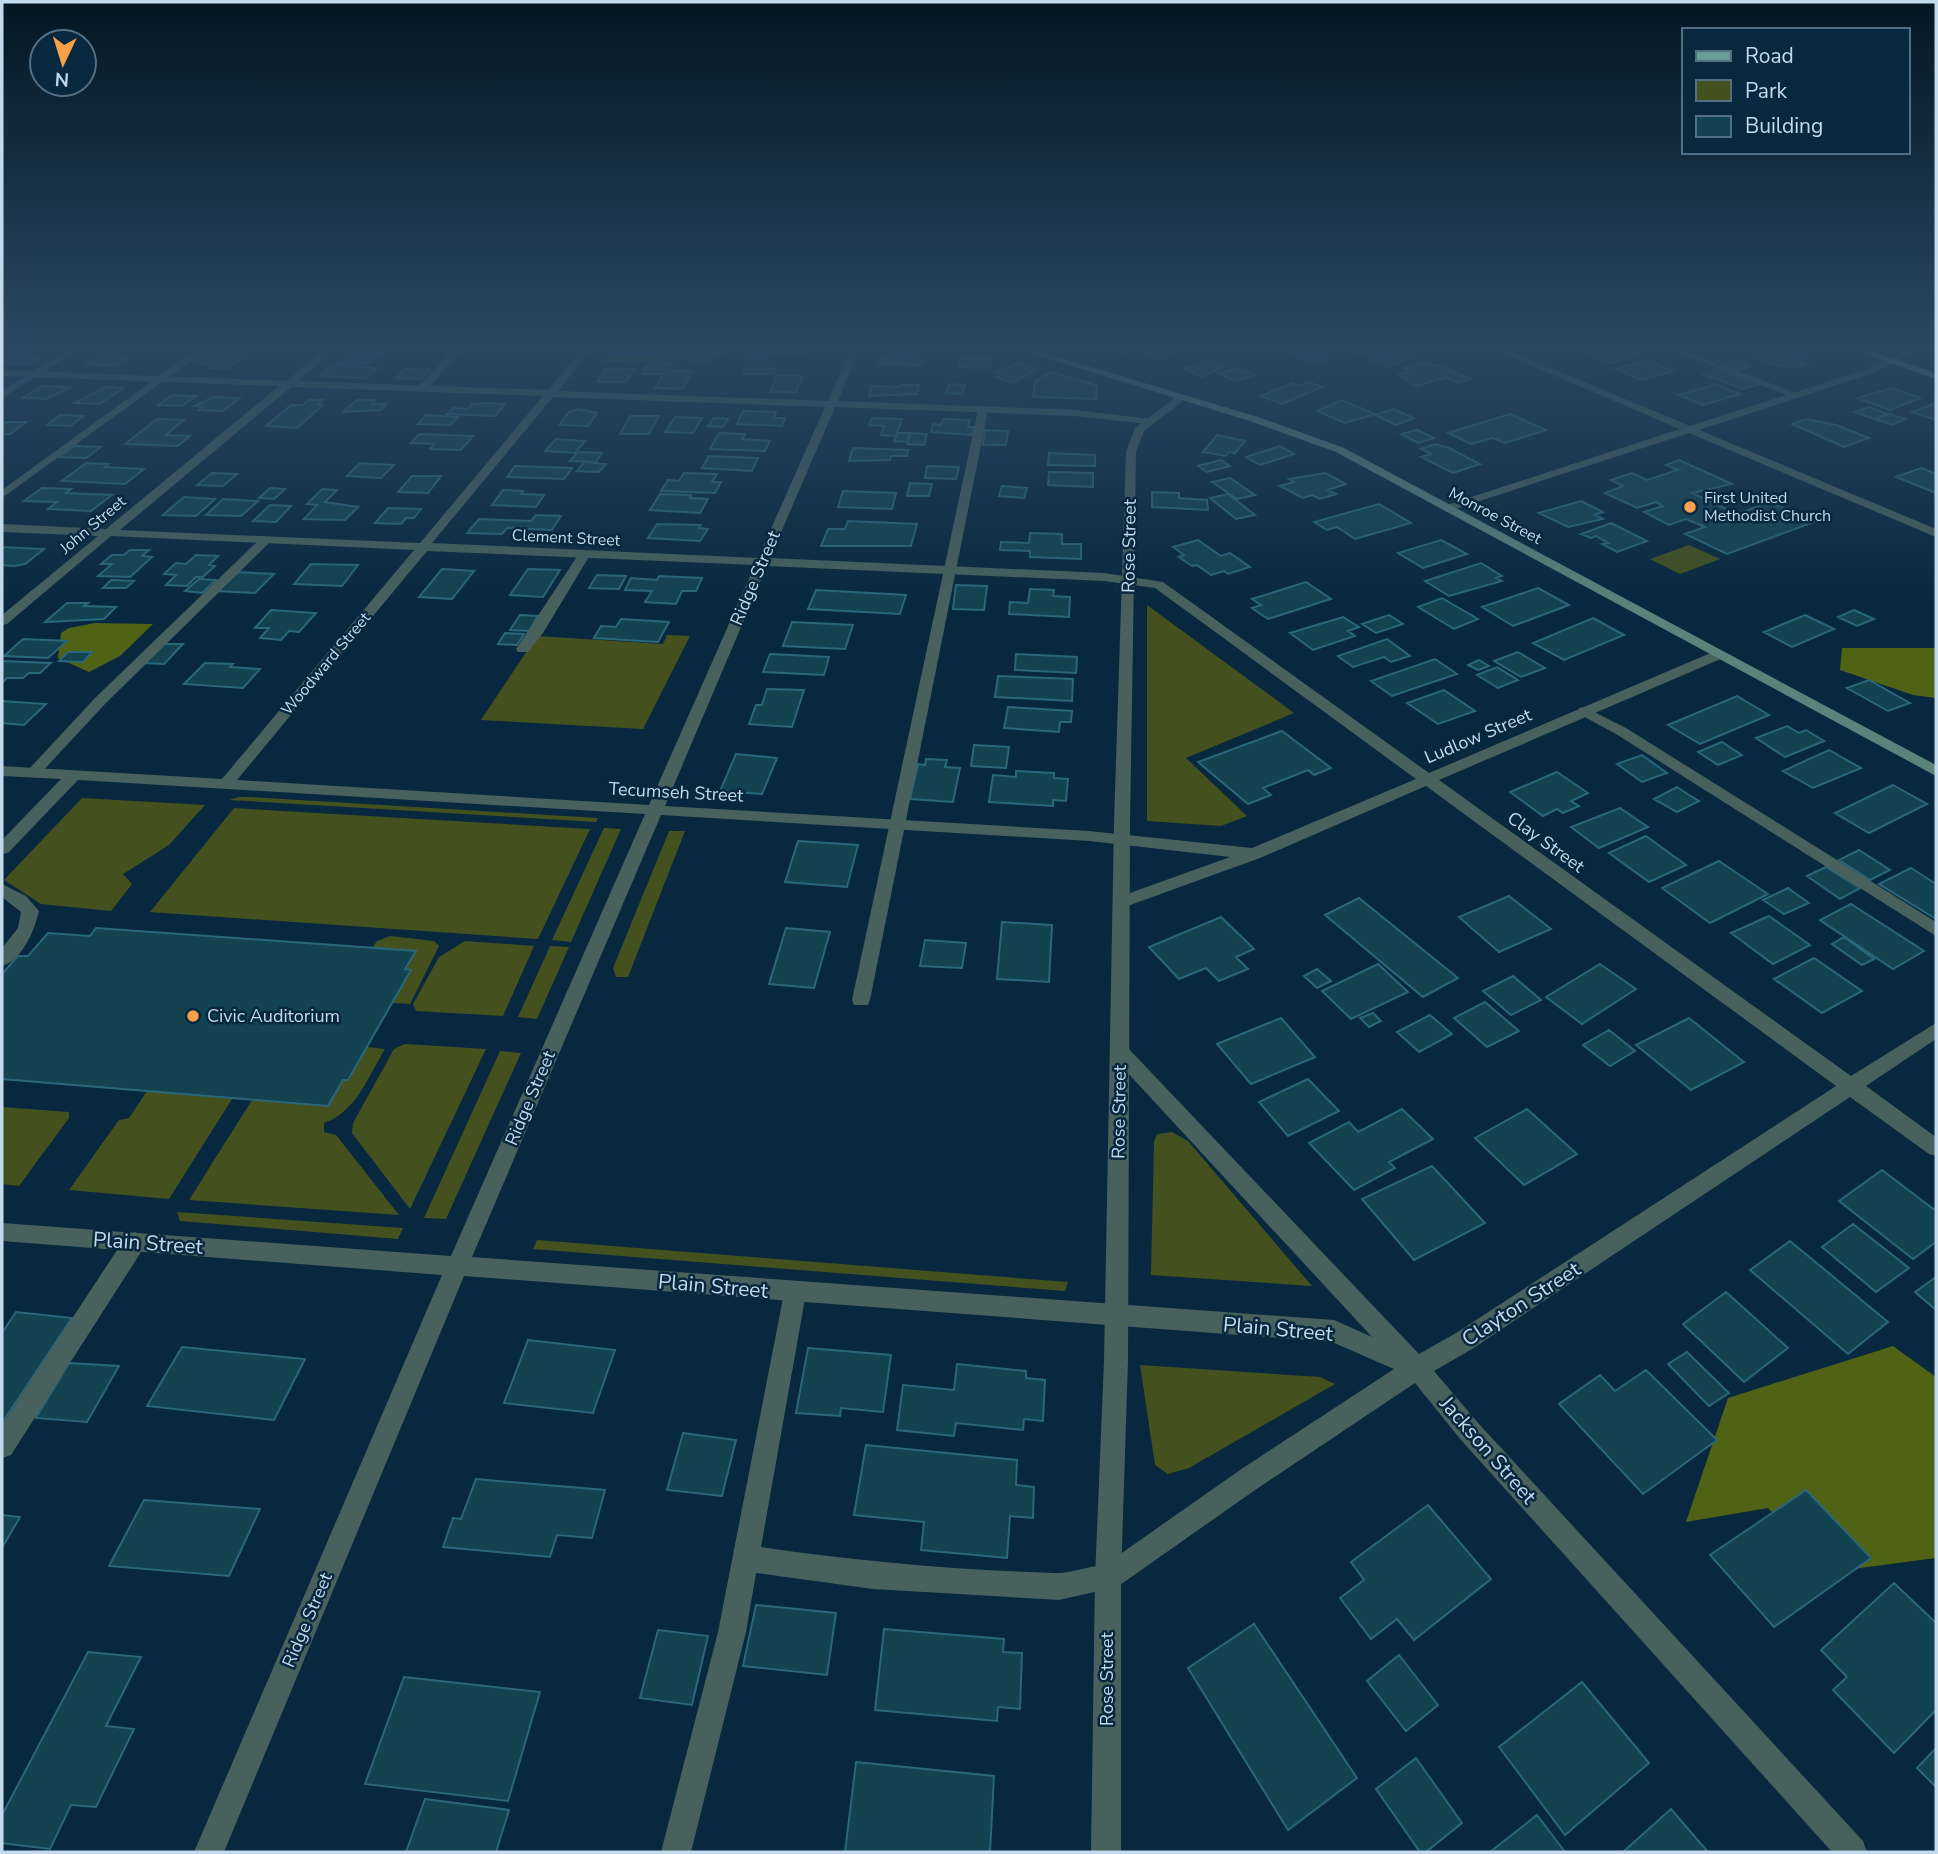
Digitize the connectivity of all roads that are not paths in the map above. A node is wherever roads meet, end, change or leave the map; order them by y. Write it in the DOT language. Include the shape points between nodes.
graph roads {
  1 [pos="87,434"];
  2 [pos="227,434"];
  3 [pos="518,434"];
  4 [pos="817,434"];
  5 [pos="979,434"];
  6 [pos="1138,434"];
  7 [pos="1292,434"];
  8 [pos="1678,434"];
  9 [pos="1698,434"];
  10 [pos="2,495"];
  11 [pos="1448,508"];
  12 [pos="2,528"];
  13 [pos="1935,531"];
  14 [pos="109,532"];
  15 [pos="267,539"];
  16 [pos="425,546"];
  17 [pos="584,555"];
  18 [pos="762,563"];
  19 [pos="952,571"];
  20 [pos="1129,579"];
  21 [pos="2,621"];
  22 [pos="523,649"];
  23 [pos="1718,654"];
  24 [pos="1584,711"];
  25 [pos="2,771"];
  26 [pos="1936,771"];
  27 [pos="34,772"];
  28 [pos="74,775"];
  29 [pos="1427,779"];
  30 [pos="227,783"];
  31 [pos="655,811"];
  32 [pos="899,824"];
  33 [pos="1122,839"];
  34 [pos="2,849"];
  35 [pos="1254,854"];
  36 [pos="2,890"];
  37 [pos="1122,902"];
  38 [pos="1936,930"];
  39 [pos="2,960"];
  40 [pos="861,1000"];
  41 [pos="1936,1031"];
  42 [pos="1120,1052"];
  43 [pos="1851,1087"];
  44 [pos="1936,1148"];
  45 [pos="2,1233"];
  46 [pos="135,1242"];
  47 [pos="458,1266"];
  48 [pos="795,1293"];
  49 [pos="1116,1317"];
  50 [pos="1417,1368"];
  51 [pos="2,1446"];
  52 [pos="745,1558"];
  53 [pos="1108,1578"];
  54 [pos="209,1852"];
  55 [pos="676,1852"];
  56 [pos="1106,1852"];
  57 [pos="1852,1852"];
  1 -- 10 [label="street"];
  2 -- 14 [label="street, John Street"];
  3 -- 16 [label="street, Woodward Street"];
  4 -- 18 [label="street, Ridge Street"];
  5 -- 19 [label="street"];
  6 -- 20 [label="street, Rose Street" via="1131,452"];
  7 -- 11 [label="main road, Monroe Street" via="1332,447"];
  8 -- 11 [label="street"];
  9 -- 13 [label="street"];
  11 -- 23 [label="main road, Monroe Street"];
  12 -- 14 [label="street, Clement Street"];
  14 -- 15 [label="street, Clement Street"];
  14 -- 21 [label="street, John Street"];
  15 -- 16 [label="street, Clement Street"];
  15 -- 27 [label="street" via="100,701"];
  16 -- 17 [label="street, Clement Street"];
  16 -- 30 [label="street, Woodward Street"];
  17 -- 18 [label="street, Clement Street"];
  17 -- 22 [label="street"];
  18 -- 19 [label="street, Clement Street"];
  18 -- 31 [label="street, Ridge Street"];
  19 -- 20 [label="street, Clement Street"];
  19 -- 32 [label="street"];
  20 -- 29 [label="street, Clay Street" via="1159,585"];
  20 -- 33 [label="street, Rose Street"];
  23 -- 24 [label="street, Ludlow Street"];
  23 -- 26 [label="main road, Monroe Street"];
  24 -- 29 [label="street, Ludlow Street"];
  24 -- 38 [label="street"];
  25 -- 27 [label="street"];
  27 -- 28 [label="street"];
  28 -- 30 [label="street"];
  28 -- 34 [label="street"];
  29 -- 35 [label="street, Ludlow Street"];
  29 -- 43 [label="street, Clay Street"];
  30 -- 31 [label="street, Tecumseh Street"];
  31 -- 32 [label="street, Tecumseh Street"];
  31 -- 47 [label="street, Ridge Street"];
  32 -- 33 [label="street, Tecumseh Street"];
  32 -- 40 [label="street"];
  33 -- 35 [label="street, Ludlow Street"];
  33 -- 37 [label="street, Rose Street"];
  35 -- 37 [label="street, Ludlow Street"];
  36 -- 39 [label="street" via="30,911 26,930"];
  37 -- 42 [label="street, Rose Street"];
  41 -- 43 [label="street, Clayton Street"];
  42 -- 49 [label="street, Rose Street"];
  42 -- 50 [label="street, Jackson Street"];
  43 -- 44 [label="street, Clay Street"];
  43 -- 50 [label="street, Clayton Street"];
  45 -- 46 [label="street, Plain Street"];
  46 -- 47 [label="street, Plain Street"];
  46 -- 51 [label="street"];
  47 -- 48 [label="street, Plain Street"];
  47 -- 54 [label="street, Ridge Street"];
  48 -- 49 [label="street, Plain Street"];
  48 -- 52 [label="street"];
  49 -- 50 [label="street, Plain Street" via="1335,1331"];
  49 -- 53 [label="street, Rose Street"];
  50 -- 53 [label="street, Clayton Street"];
  50 -- 57 [label="street, Jackson Street"];
  52 -- 53 [label="street" via="873,1576 1059,1587"];
  52 -- 55 [label="street" via="732,1632"];
  53 -- 56 [label="street, Rose Street"];
}
